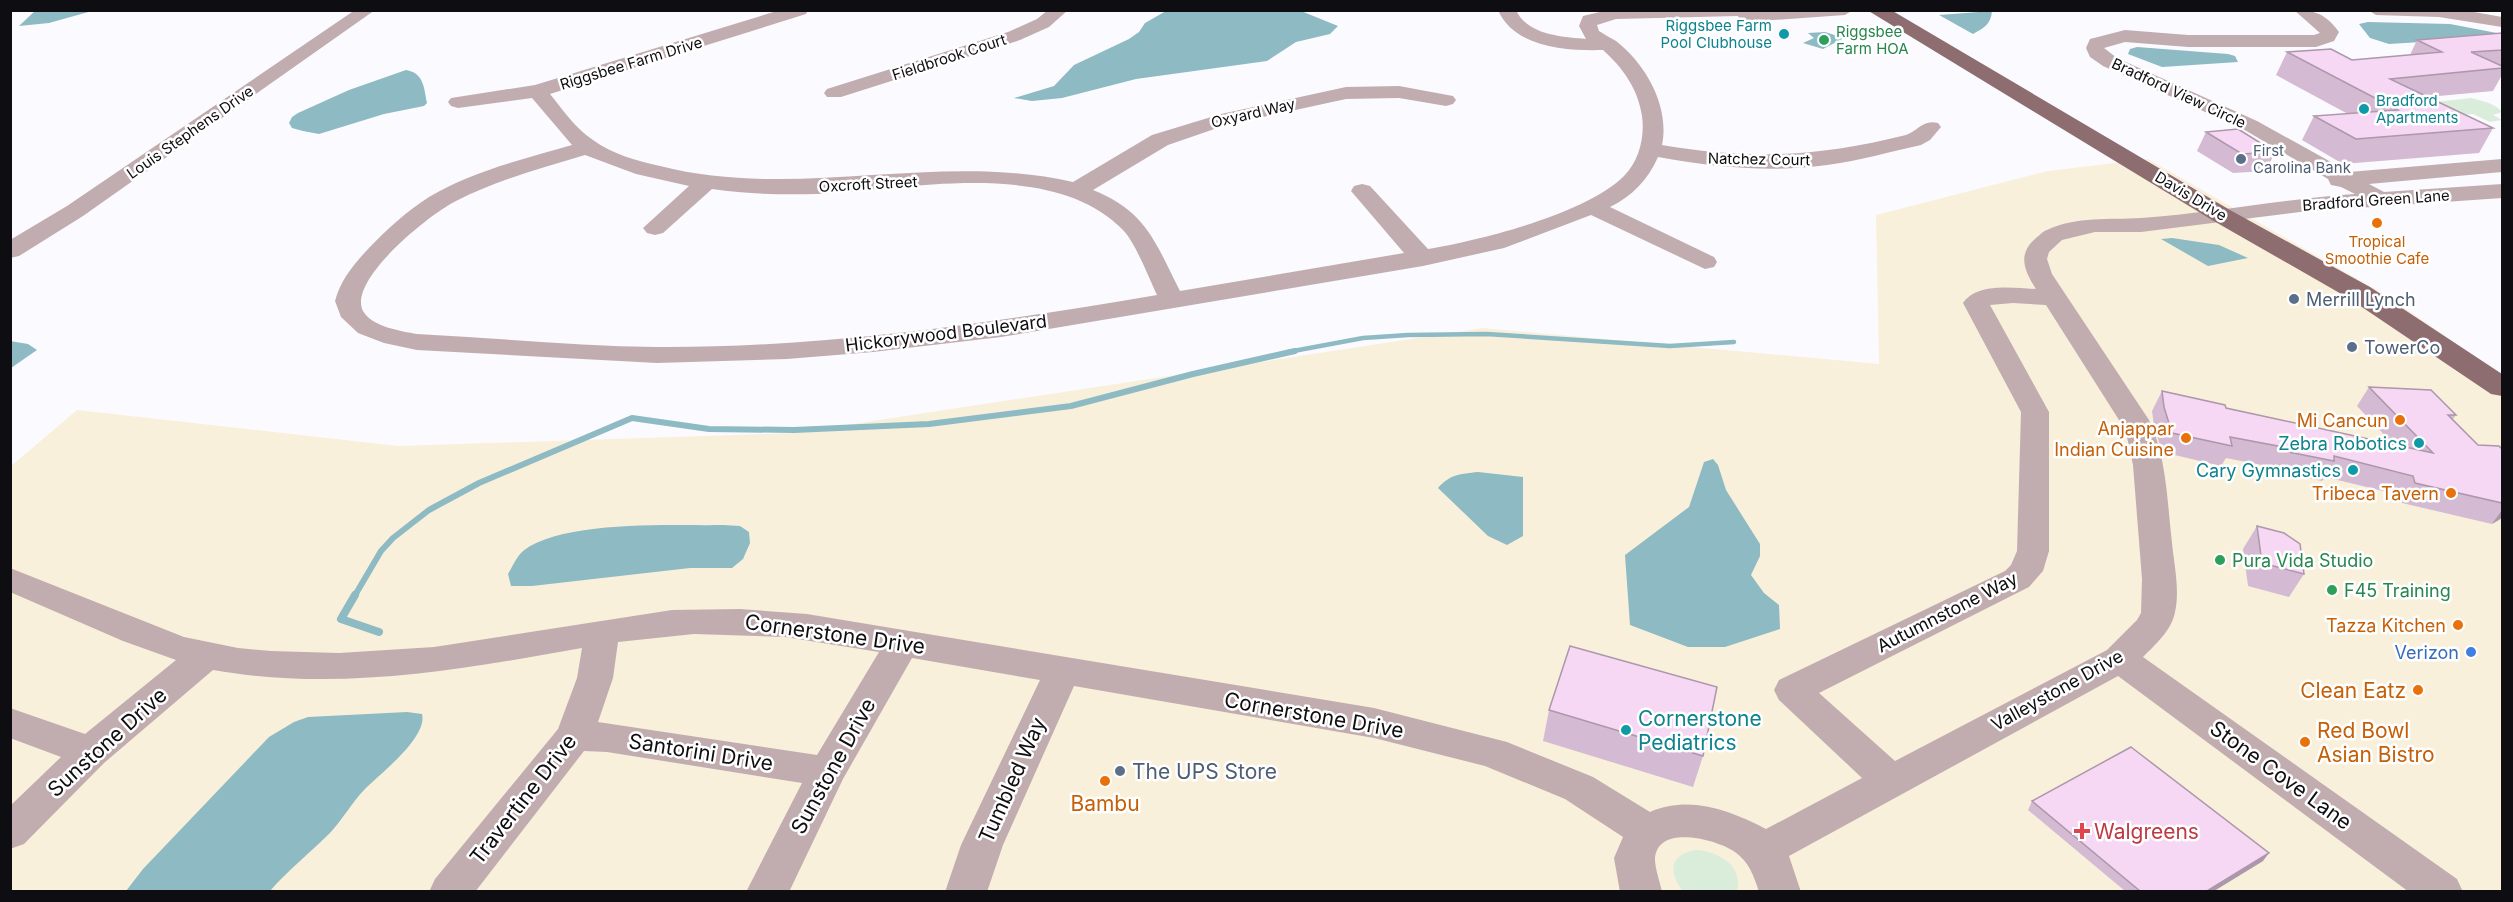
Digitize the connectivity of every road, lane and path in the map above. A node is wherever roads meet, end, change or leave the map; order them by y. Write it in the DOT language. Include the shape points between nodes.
graph roads {
  1 [pos="367,10"];
  2 [pos="800,10"];
  3 [pos="1060,10"];
  4 [pos="1507,10"];
  5 [pos="1580,10"];
  6 [pos="1766,10"];
  7 [pos="1845,10"];
  8 [pos="1876,10"];
  9 [pos="1899,10"];
  10 [pos="2302,10"];
  11 [pos="2376,10"];
  12 [pos="1604,17"];
  13 [pos="2502,22"];
  14 [pos="1608,44"];
  15 [pos="537,91"];
  16 [pos="834,93"];
  17 [pos="1446,100"];
  18 [pos="458,102"];
  19 [pos="1931,126"];
  20 [pos="588,147"];
  21 [pos="1652,150"];
  22 [pos="2502,165"];
  23 [pos="2343,178"];
  24 [pos="707,182"];
  25 [pos="1076,190"];
  26 [pos="1362,191"];
  27 [pos="2502,191"];
  28 [pos="2383,201"];
  29 [pos="1592,207"];
  30 [pos="2225,207"];
  31 [pos="655,228"];
  32 [pos="10,251"];
  33 [pos="1423,259"];
  34 [pos="1705,262"];
  35 [pos="2054,298"];
  36 [pos="1173,301"];
  37 [pos="2502,362"];
  38 [pos="2502,387"];
  39 [pos="10,579"];
  40 [pos="602,632"];
  41 [pos="903,643"];
  42 [pos="207,655"];
  43 [pos="2120,659"];
  44 [pos="1063,670"];
  45 [pos="10,722"];
  46 [pos="574,736"];
  47 [pos="90,752"];
  48 [pos="827,772"];
  49 [pos="1892,782"];
  50 [pos="10,832"];
  51 [pos="1648,832"];
  52 [pos="1761,850"];
  53 [pos="450,891"];
  54 [pos="767,891"];
  55 [pos="966,891"];
  56 [pos="1641,891"];
  57 [pos="1780,891"];
  58 [pos="2442,891"];
  1 -- 32 [label="street, Louis Stephens Drive" via="75,211"];
  2 -- 15 [label="street, Riggsbee Farm Drive"];
  3 -- 16 [label="street, Fieldbrook Court" via="1014,36"];
  4 -- 14 [label="street" via="1517,25 1544,38 1569,44"];
  5 -- 12 [label="street"];
  6 -- 12 [label="street"];
  7 -- 12 [label="street" via="1643,20"];
  8 -- 30 [label="main road, Davis Drive"];
  9 -- 30 [label="main road, Davis Drive"];
  10 -- 23 [label="street, Bradford View Circle" via="2328,28 2327,37 2316,41 2266,42 2125,36 2097,43 2095,48 2110,62 2250,125"];
  11 -- 13 [label="street" via="2439,12"];
  12 -- 14 [label="street"];
  14 -- 21 [label="street, Hickorywood Boulevard" via="1646,94 1653,118"];
  15 -- 18 [label="street, Riggsbee Farm Drive"];
  15 -- 20 [label="street, Oxcroft Street" via="560,122"];
  17 -- 25 [label="street, Oxyard Way" via="1399,92 1346,93 1221,120 1160,140"];
  19 -- 21 [label="street, Natchez Court" via="1913,140 1812,161 1728,160"];
  20 -- 24 [label="street, Oxcroft Street" via="640,168"];
  20 -- 36 [label="street, Hickorywood Boulevard" via="463,189 418,214 353,282 348,296 352,315 384,336 417,342 659,355 743,353 935,338"];
  21 -- 29 [label="street, Hickorywood Boulevard" via="1636,178"];
  22 -- 23 [label="street, Bradford Green Lane"];
  23 -- 28 [label="street, Bradford View Circle"];
  23 -- 30 [label="street, Bradford Green Lane"];
  24 -- 25 [label="street, Oxcroft Street" via="816,188 1007,178"];
  24 -- 31 [label="street"];
  25 -- 36 [label="street, Oxcroft Street" via="1128,220"];
  26 -- 33 [label="street"];
  27 -- 28 [label="street, Bradford Green Lane"];
  28 -- 30 [label="street, Bradford Green Lane"];
  29 -- 33 [label="street, Hickorywood Boulevard" via="1511,238"];
  29 -- 34 [label="street"];
  30 -- 35 [label="street, Valleystone Drive" via="2141,225 2095,225 2054,236 2038,249 2035,259"];
  30 -- 37 [label="main road, Davis Drive" via="2425,313"];
  30 -- 38 [label="main road, Davis Drive"];
  33 -- 36 [label="street, Hickorywood Boulevard"];
  35 -- 43 [label="street, Valleystone Drive" via="2133,420 2142,437 2148,465 2159,579 2158,614"];
  35 -- 49 [label="street, Autumnstone Way" via="1993,295 1976,303 2035,412 2033,551 2026,572 1792,690"];
  39 -- 42 [label="street, Cornerstone Drive" via="178,648"];
  40 -- 41 [label="street, Cornerstone Drive" via="668,623 758,622"];
  40 -- 42 [label="street, Cornerstone Drive" via="480,654 396,664 314,666"];
  40 -- 46 [label="street, Travertine Drive" via="595,678"];
  41 -- 44 [label="street, Cornerstone Drive"];
  41 -- 48 [label="street, Sunstone Drive"];
  42 -- 47 [label="street, Sunstone Drive"];
  43 -- 49 [label="street, Valleystone Drive"];
  43 -- 58 [label="street, Stone Cove Lane"];
  44 -- 51 [label="street, Cornerstone Drive" via="1374,723 1493,753 1579,788"];
  44 -- 55 [label="street, Tumbled Way" via="990,826"];
  45 -- 47 [label="street"];
  46 -- 48 [label="street, Santorini Drive"];
  46 -- 53 [label="street, Travertine Drive"];
  47 -- 50 [label="street, Sunstone Drive"];
  48 -- 54 [label="street, Sunstone Drive"];
  49 -- 52 [label="street, Valleystone Drive"];
  51 -- 52 [label="street" via="1663,823 1703,820 1724,826"];
  51 -- 56 [label="street" via="1634,858"];
  52 -- 57 [label="street" via="1773,867"];
}
